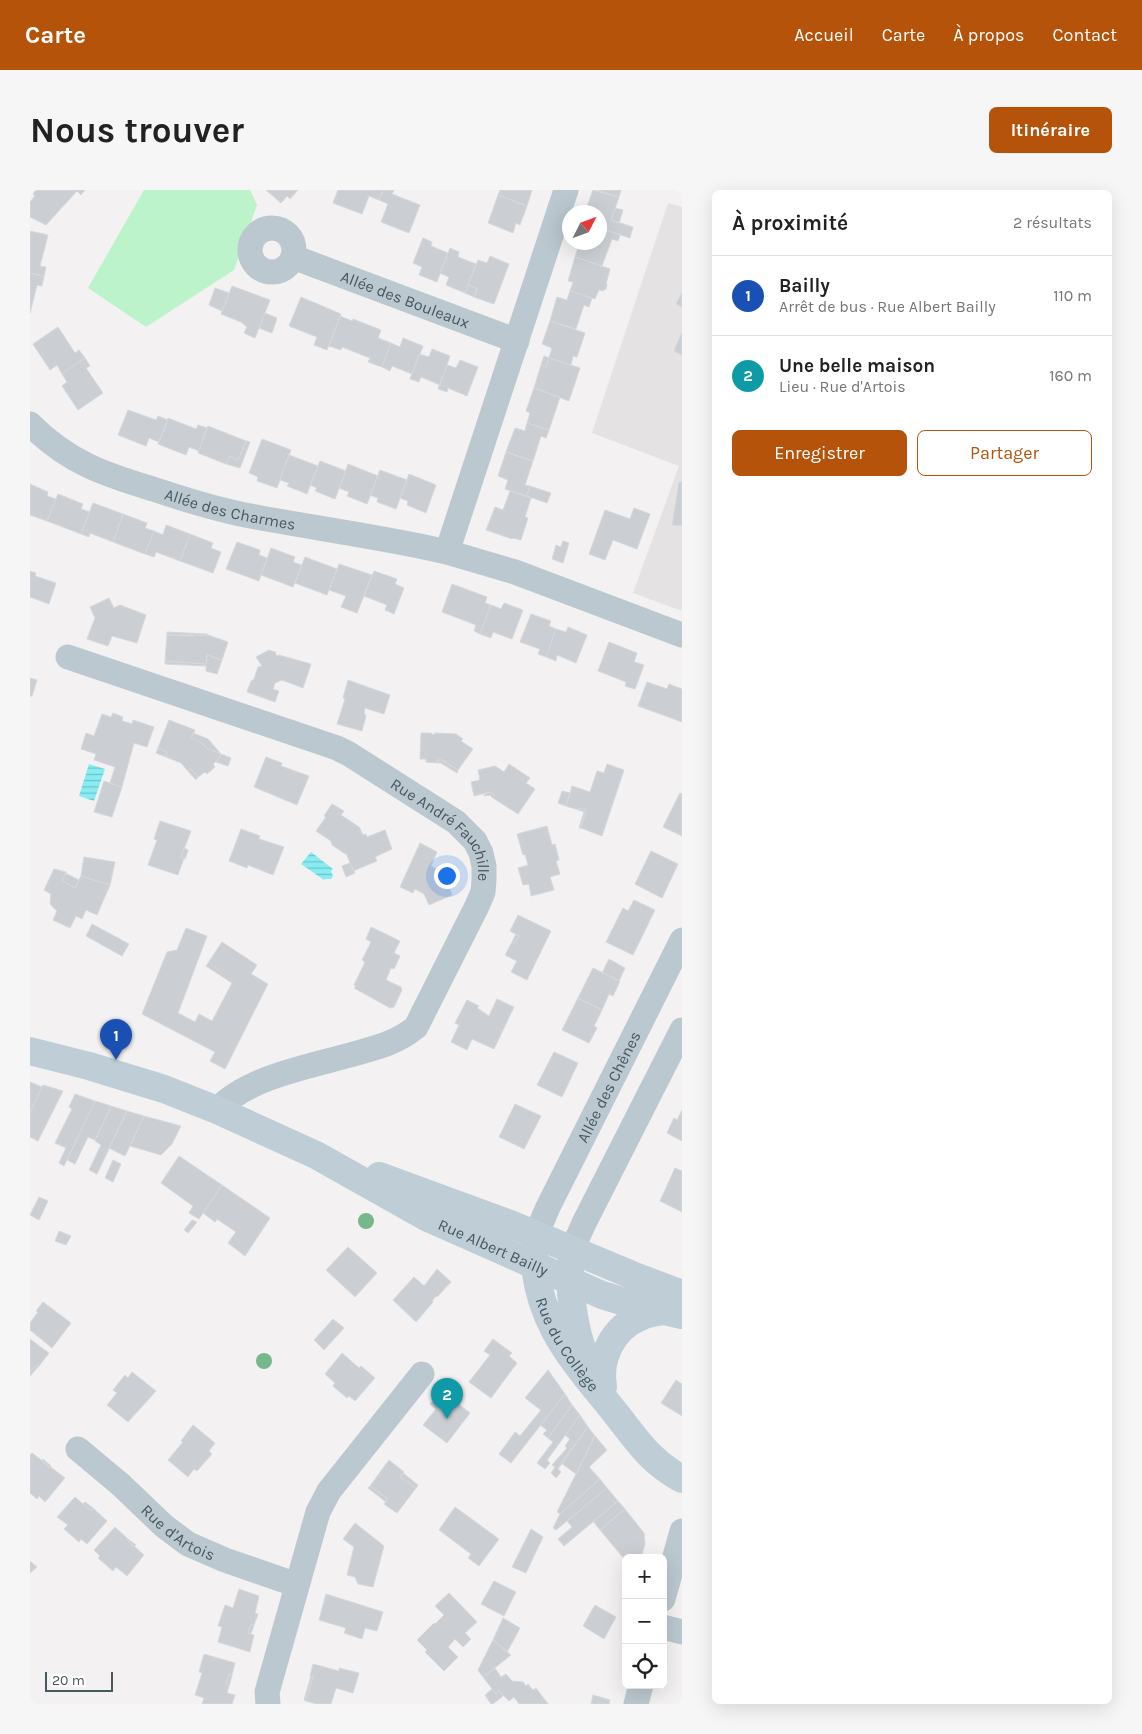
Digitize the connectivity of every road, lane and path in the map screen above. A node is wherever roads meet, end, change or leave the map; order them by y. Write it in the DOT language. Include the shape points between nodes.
graph roads {
  1 [pos="566,190"];
  2 [pos="293,257"];
  3 [pos="517,341"];
  4 [pos="30,424"];
  5 [pos="446,552"];
  6 [pos="682,636"];
  7 [pos="68,657"];
  8 [pos="681,943"];
  9 [pos="682,1030"];
  10 [pos="30,1051"];
  11 [pos="217,1110"];
  12 [pos="316,1155"];
  13 [pos="536,1235"];
  14 [pos="572,1250"];
  15 [pos="534,1265"];
  16 [pos="571,1281"];
  17 [pos="676,1306"];
  18 [pos="422,1374"];
  19 [pos="603,1387"];
  20 [pos="617,1415"];
  21 [pos="78,1450"];
  22 [pos="682,1479"];
  23 [pos="680,1545"];
  24 [pos="297,1585"];
  25 [pos="667,1586"];
  26 [pos="667,1628"];
  27 [pos="682,1632"];
  28 [pos="640,1689"];
  29 [pos="268,1704"];
  30 [pos="636,1704"];
  1 -- 3 [label="street"];
  2 -- 3 [label="street, Allée des Bouleaux"];
  3 -- 5 [label="street"];
  4 -- 5 [label="street, Allée des Charmes" via="83,464 184,499 254,517"];
  5 -- 6 [label="street, Allée des Charmes" via="515,572"];
  7 -- 11 [label="street, Rue André Fauchille" via="337,748 456,822 481,852 482,892 416,1027 386,1045 264,1080 235,1094"];
  8 -- 13 [label="street, Allée des Chênes"];
  9 -- 14 [label="street"];
  10 -- 11 [label="main road, Rue Albert Bailly" via="164,1089"];
  11 -- 12 [label="main road, Rue Albert Bailly"];
  12 -- 13 [label="main road, Rue Albert Bailly"];
  12 -- 15 [label="main road, Rue Albert Bailly" via="428,1218"];
  13 -- 14 [label="main road, Rue Albert Bailly"];
  13 -- 15 [label="main road, Rue du Collège"];
  14 -- 16 [label="main road, Rue du Collège"];
  14 -- 17 [label="main road, Rue Albert Bailly"];
  15 -- 16 [label="main road, Rue Albert Bailly"];
  15 -- 20 [label="main road, Rue du Collège" via="541,1302 555,1332 577,1366"];
  16 -- 17 [label="main road, Rue Albert Bailly" via="615,1299"];
  16 -- 19 [label="main road, Rue du Collège" via="574,1317 589,1364"];
  17 -- 19 [label="main road, Rue du Collège" via="640,1317 617,1334 604,1357"];
  18 -- 24 [label="street" via="329,1491 318,1512"];
  19 -- 20 [label="main road, Rue du Collège"];
  20 -- 22 [label="main road, Rue du Collège" via="648,1455"];
  21 -- 24 [label="street, Rue d'Artois" via="188,1544"];
  23 -- 25 [label="street"];
  24 -- 29 [label="street" via="268,1692"];
  26 -- 27 [label="street"];
  28 -- 30 [label="street"];
}
